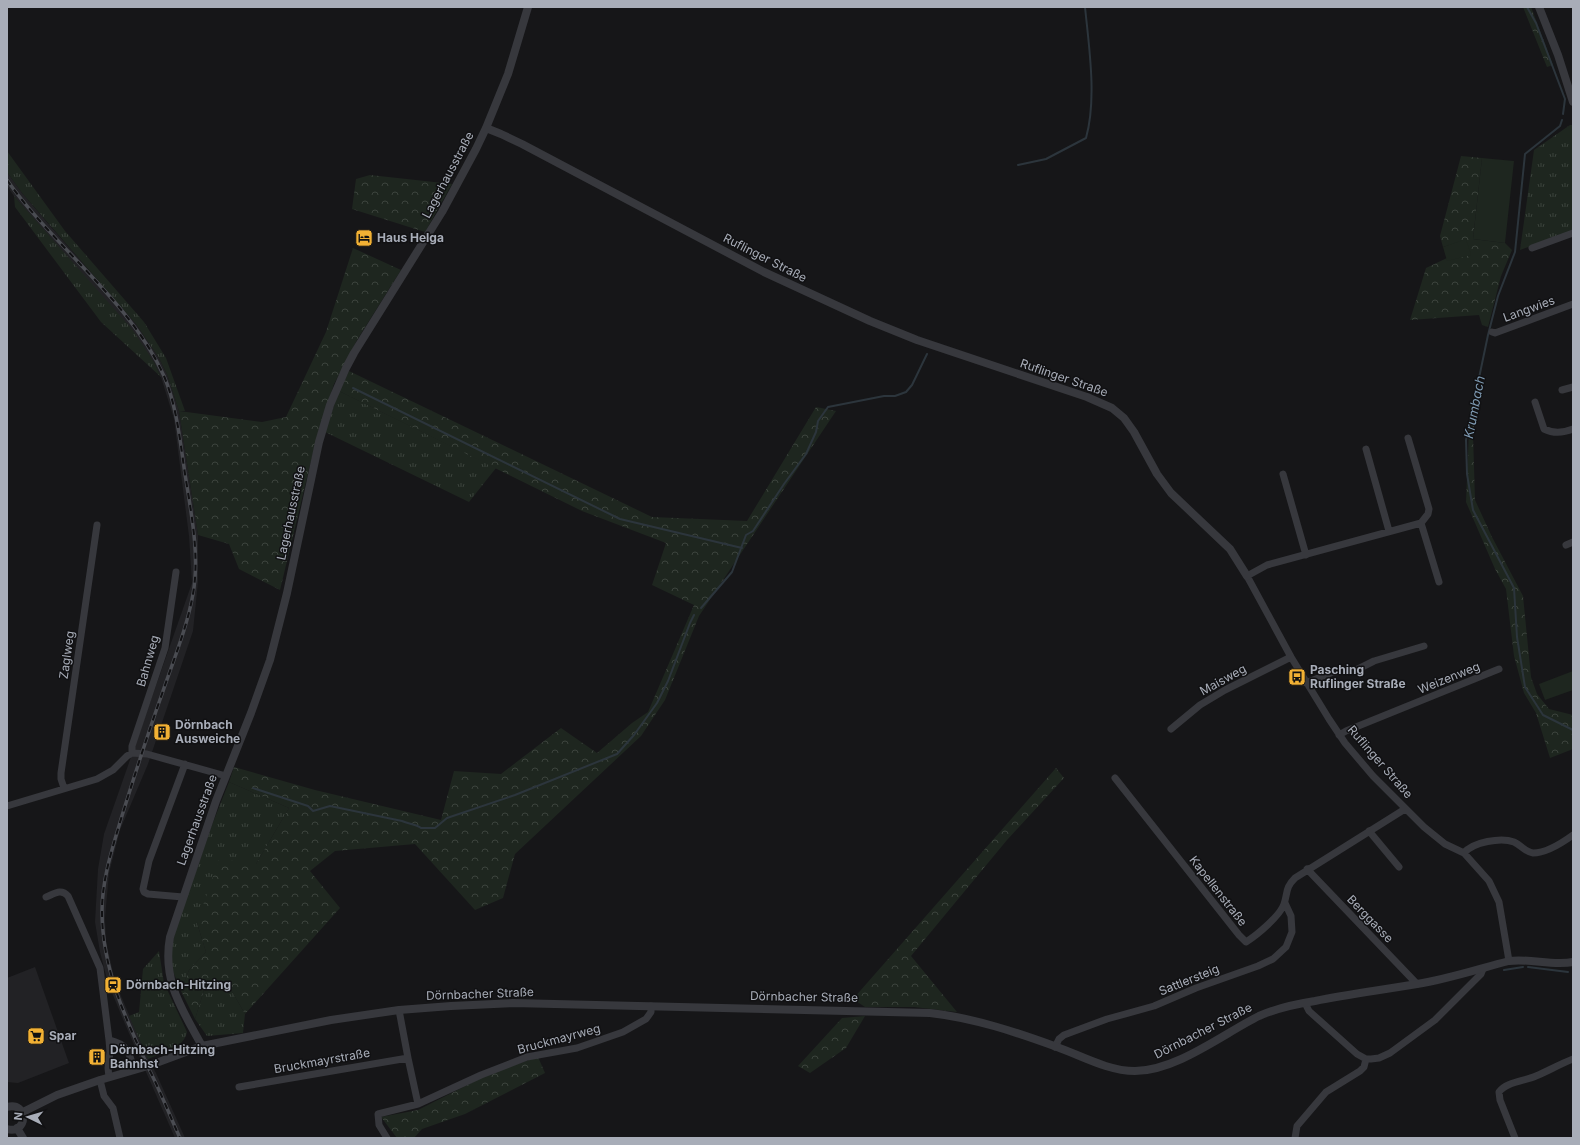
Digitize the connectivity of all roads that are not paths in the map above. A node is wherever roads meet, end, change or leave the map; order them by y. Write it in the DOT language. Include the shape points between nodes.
graph roads {
  1 [pos="528,7"];
  2 [pos="1539,7"];
  3 [pos="1573,102"];
  4 [pos="486,128"];
  5 [pos="1573,234"];
  6 [pos="1532,248"];
  7 [pos="1573,304"];
  8 [pos="1492,332"];
  9 [pos="1573,387"];
  10 [pos="1562,390"];
  11 [pos="1535,402"];
  12 [pos="1573,429"];
  13 [pos="1408,438"];
  14 [pos="1366,449"];
  15 [pos="1282,474"];
  16 [pos="1421,522"];
  17 [pos="97,525"];
  18 [pos="1389,531"];
  19 [pos="1306,555"];
  20 [pos="176,572"];
  21 [pos="1247,576"];
  22 [pos="1439,582"];
  23 [pos="1424,646"];
  24 [pos="1291,657"];
  25 [pos="1499,669"];
  26 [pos="1306,683"];
  27 [pos="1171,729"];
  28 [pos="1340,735"];
  29 [pos="132,753"];
  30 [pos="185,764"];
  31 [pos="226,776"];
  32 [pos="1115,778"];
  33 [pos="64,788"];
  34 [pos="7,806"];
  35 [pos="1406,809"];
  36 [pos="1369,831"];
  37 [pos="1573,835"];
  38 [pos="1464,853"];
  39 [pos="1399,867"];
  40 [pos="1307,869"];
  41 [pos="46,897"];
  42 [pos="183,897"];
  43 [pos="1284,904"];
  44 [pos="1509,961"];
  45 [pos="1573,962"];
  46 [pos="1483,969"];
  47 [pos="1417,984"];
  48 [pos="1305,1002"];
  49 [pos="652,1006"];
  50 [pos="399,1010"];
  51 [pos="109,1040"];
  52 [pos="202,1046"];
  53 [pos="1056,1047"];
  54 [pos="408,1058"];
  55 [pos="1366,1059"];
  56 [pos="1573,1059"];
  57 [pos="134,1070"];
  58 [pos="109,1077"];
  59 [pos="100,1080"];
  60 [pos="239,1087"];
  61 [pos="418,1104"];
  62 [pos="7,1107"];
  63 [pos="22,1112"];
  64 [pos="7,1128"];
  65 [pos="17,1128"];
  66 [pos="23,1138"];
  67 [pos="120,1138"];
  68 [pos="387,1138"];
  69 [pos="1295,1138"];
  70 [pos="1515,1138"];
  1 -- 4 [label="street, Lagerhausstraße" via="508,74"];
  2 -- 3 [label="street"];
  4 -- 21 [label="street, Ruflinger Straße" via="522,144 764,272 875,323 1112,408 1131,426 1157,474 1171,493 1230,549"];
  4 -- 31 [label="street, Lagerhausstraße" via="442,212 354,353 333,398 319,442 270,660"];
  5 -- 6 [label="street"];
  7 -- 8 [label="street, Langwies"];
  9 -- 10 [label="street"];
  11 -- 12 [label="street" via="1544,429 1549,432 1562,432"];
  13 -- 16 [label="street" via="1430,509"];
  14 -- 18 [label="street"];
  15 -- 19 [label="street"];
  16 -- 18 [label="street"];
  16 -- 22 [label="street"];
  17 -- 33 [label="street, Zaglweg" via="61,773"];
  18 -- 19 [label="street"];
  19 -- 21 [label="street" via="1266,565"];
  20 -- 29 [label="street, Bahnweg" via="165,648 132,746"];
  21 -- 24 [label="street, Ruflinger Straße"];
  23 -- 26 [label="street" via="1371,662 1356,670 1333,672"];
  24 -- 26 [label="street, Ruflinger Straße"];
  24 -- 27 [label="street, Maisweg" via="1225,690 1200,705"];
  25 -- 28 [label="street, Weizenweg"];
  26 -- 28 [label="street, Ruflinger Straße"];
  28 -- 35 [label="street, Ruflinger Straße"];
  29 -- 30 [label="street" via="147,754"];
  29 -- 33 [label="street" via="105,775"];
  30 -- 31 [label="street"];
  30 -- 42 [label="street" via="149,861 143,889 148,894"];
  31 -- 42 [label="street, Lagerhausstraße"];
  32 -- 43 [label="street, Kapellenstraße" via="1246,942 1276,916"];
  33 -- 34 [label="street"];
  35 -- 36 [label="street, Kapellenstraße"];
  35 -- 38 [label="street, Ruflinger Straße" via="1440,841"];
  36 -- 39 [label="street"];
  36 -- 40 [label="street, Kapellenstraße"];
  37 -- 38 [label="street" via="1559,844 1537,852 1526,851 1513,842 1498,841 1472,846"];
  38 -- 44 [label="street, Ruflinger Straße" via="1490,881 1498,896"];
  40 -- 43 [label="street, Kapellenstraße" via="1288,886"];
  40 -- 47 [label="street, Berggasse"];
  41 -- 51 [label="street" via="61,891 68,896 98,963 103,982"];
  42 -- 52 [label="street, Lagerhausstraße" via="170,937 168,971 176,997"];
  43 -- 53 [label="street, Sattlersteig" via="1291,916 1292,932 1286,947 1273,959 1154,1006 1107,1019 1064,1036"];
  44 -- 45 [label="street, Dörnbacher Straße"];
  44 -- 46 [label="street, Dörnbacher Straße"];
  46 -- 47 [label="street, Dörnbacher Straße"];
  46 -- 55 [label="street" via="1453,1003 1418,1033 1382,1057"];
  47 -- 48 [label="street, Dörnbacher Straße"];
  48 -- 53 [label="street, Dörnbacher Straße" via="1271,1011 1186,1056 1147,1070 1129,1071 1112,1068"];
  48 -- 55 [label="street" via="1309,1011 1354,1052"];
  49 -- 50 [label="street, Dörnbacher Straße" via="513,1003"];
  49 -- 53 [label="street, Dörnbacher Straße" via="930,1013 973,1020"];
  49 -- 61 [label="street, Bruckmayrweg" via="646,1019 623,1032 577,1048 527,1057"];
  50 -- 52 [label="street, Dörnbacher Straße" via="338,1019"];
  50 -- 54 [label="street"];
  51 -- 57 [label="street" via="125,1046"];
  51 -- 58 [label="street"];
  52 -- 57 [label="street, Dörnbacher Straße"];
  54 -- 60 [label="street, Bruckmayrstraße"];
  54 -- 61 [label="street"];
  55 -- 69 [label="street" via="1362,1069 1326,1092 1297,1126"];
  56 -- 70 [label="street" via="1500,1089 1500,1100"];
  57 -- 58 [label="street, Dörnbacher Straße"];
  58 -- 59 [label="street, Dörnbacher Straße"];
  59 -- 63 [label="street, Dörnbacher Straße" via="57,1095"];
  59 -- 67 [label="street" via="104,1096 113,1108"];
  61 -- 68 [label="street" via="378,1114 379,1124"];
  62 -- 63 [label="street" via="17,1107"];
  63 -- 65 [label="street" via="24,1120"];
  64 -- 65 [label="street"];
  65 -- 66 [label="street"];
}
